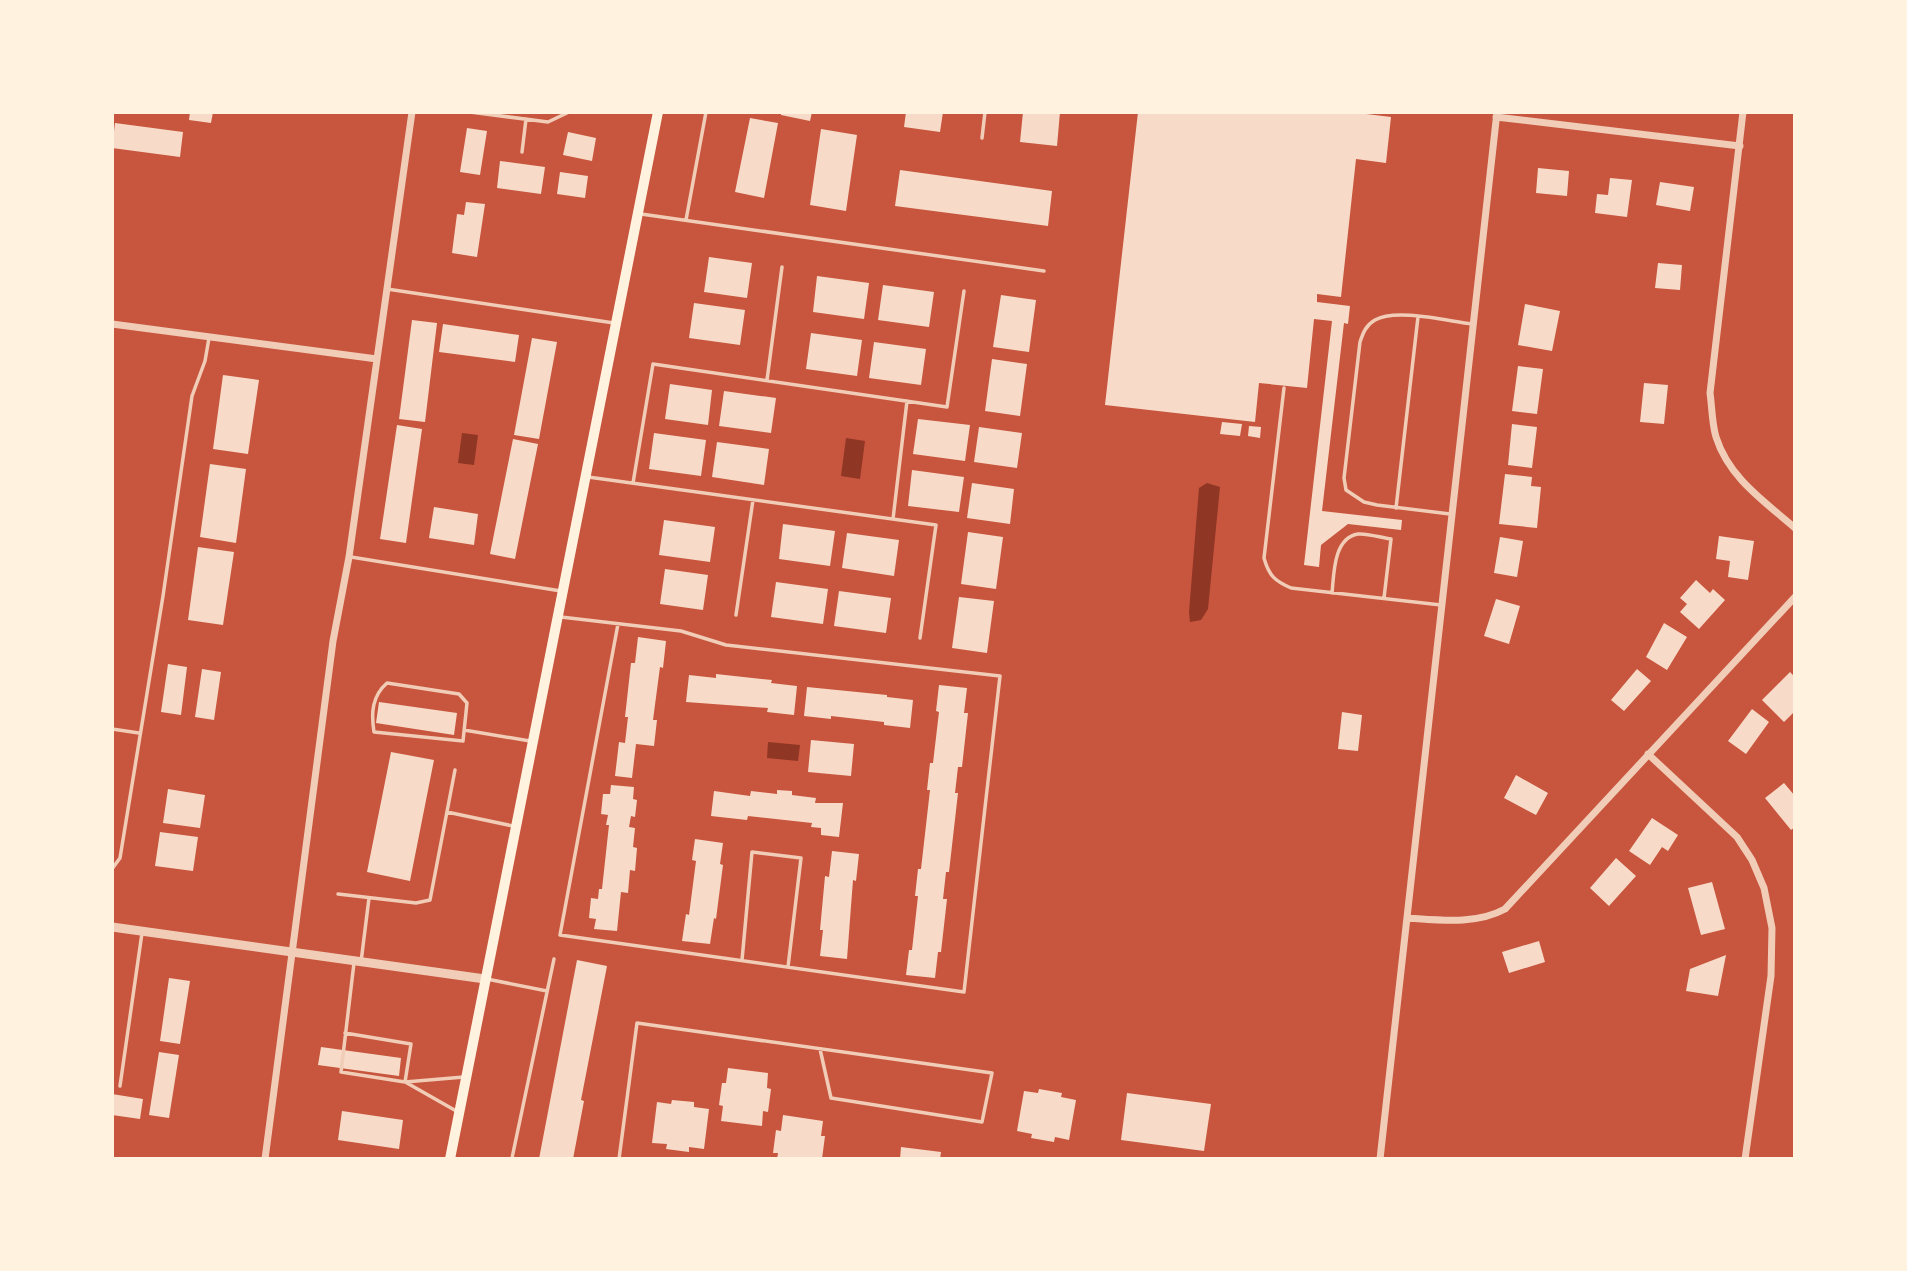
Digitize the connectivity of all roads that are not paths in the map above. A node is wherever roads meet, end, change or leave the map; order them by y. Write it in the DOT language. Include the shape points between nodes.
graph roads {
  1 [pos="412,112"];
  2 [pos="470,112"];
  3 [pos="569,112"];
  4 [pos="658,112"];
  5 [pos="706,112"];
  6 [pos="985,112"];
  7 [pos="1743,112"];
  8 [pos="1496,115"];
  9 [pos="526,119"];
  10 [pos="982,138"];
  11 [pos="1740,146"];
  12 [pos="522,152"];
  13 [pos="638,213"];
  14 [pos="686,220"];
  15 [pos="782,267"];
  16 [pos="1044,271"];
  17 [pos="387,289"];
  18 [pos="964,291"];
  19 [pos="1418,317"];
  20 [pos="112,324"];
  21 [pos="616,324"];
  22 [pos="1474,324"];
  23 [pos="209,338"];
  24 [pos="377,359"];
  25 [pos="767,380"];
  26 [pos="1284,388"];
  27 [pos="907,401"];
  28 [pos="586,477"];
  29 [pos="633,483"];
  30 [pos="753,500"];
  31 [pos="1396,508"];
  32 [pos="1452,514"];
  33 [pos="893,519"];
  34 [pos="1795,528"];
  35 [pos="349,557"];
  36 [pos="563,591"];
  37 [pos="1332,593"];
  38 [pos="1795,597"];
  39 [pos="1384,598"];
  40 [pos="1442,605"];
  41 [pos="736,615"];
  42 [pos="557,617"];
  43 [pos="618,624"];
  44 [pos="920,638"];
  45 [pos="112,729"];
  46 [pos="464,730"];
  47 [pos="139,733"];
  48 [pos="533,742"];
  49 [pos="1648,754"];
  50 [pos="454,770"];
  51 [pos="447,813"];
  52 [pos="515,827"];
  53 [pos="112,870"];
  54 [pos="338,894"];
  55 [pos="369,898"];
  56 [pos="1407,918"];
  57 [pos="112,927"];
  58 [pos="143,931"];
  59 [pos="292,953"];
  60 [pos="554,959"];
  61 [pos="742,960"];
  62 [pos="358,961"];
  63 [pos="788,967"];
  64 [pos="485,979"];
  65 [pos="547,991"];
  66 [pos="345,1034"];
  67 [pos="820,1049"];
  68 [pos="466,1077"];
  69 [pos="405,1082"];
  70 [pos="120,1086"];
  71 [pos="459,1113"];
  72 [pos="512,1158"];
  73 [pos="265,1159"];
  74 [pos="450,1159"];
  75 [pos="619,1159"];
  76 [pos="1380,1159"];
  77 [pos="1745,1159"];
  1 -- 17 [label="street"];
  2 -- 9 [label="lane"];
  3 -- 9 [label="lane" via="548,122"];
  4 -- 13 [label="main road"];
  5 -- 14 [label="lane"];
  6 -- 10 [label="lane"];
  7 -- 11 [label="street"];
  8 -- 11 [label="street"];
  8 -- 22 [label="street"];
  9 -- 12 [label="lane"];
  11 -- 34 [label="street" via="1710,393 1715,435 1726,462 1744,484"];
  13 -- 14 [label="lane"];
  13 -- 21 [label="main road"];
  14 -- 16 [label="lane"];
  15 -- 25 [label="lane"];
  17 -- 21 [label="lane"];
  17 -- 24 [label="street"];
  18 -- 27 [label="lane" via="947,407"];
  19 -- 22 [label="lane"];
  19 -- 31 [label="lane"];
  19 -- 31 [label="lane" via="1393,314 1365,329 1344,478 1346,490 1364,502"];
  20 -- 23 [label="street"];
  21 -- 28 [label="main road"];
  22 -- 32 [label="street"];
  23 -- 24 [label="street"];
  23 -- 47 [label="lane" via="191,396"];
  24 -- 35 [label="street"];
  25 -- 27 [label="lane"];
  25 -- 29 [label="lane" via="653,364"];
  26 -- 37 [label="lane" via="1265,558 1268,572 1275,582 1291,588"];
  27 -- 33 [label="lane"];
  28 -- 29 [label="lane"];
  28 -- 36 [label="main road"];
  29 -- 30 [label="lane"];
  30 -- 33 [label="lane"];
  30 -- 41 [label="lane"];
  31 -- 32 [label="lane"];
  32 -- 40 [label="street"];
  33 -- 44 [label="lane" via="936,525"];
  35 -- 36 [label="lane"];
  35 -- 59 [label="street" via="333,641"];
  36 -- 42 [label="main road"];
  37 -- 39 [label="lane"];
  37 -- 39 [label="lane" via="1338,553 1346,540 1358,534 1391,539"];
  38 -- 49 [label="street"];
  39 -- 40 [label="lane"];
  40 -- 56 [label="street"];
  42 -- 43 [label="lane"];
  42 -- 48 [label="main road"];
  43 -- 61 [label="lane" via="560,935"];
  43 -- 63 [label="lane" via="681,631 726,645 1000,676 964,992"];
  45 -- 47 [label="lane"];
  46 -- 46 [label="lane" via="467,703 459,694 387,683 374,699 374,732 463,741"];
  46 -- 48 [label="lane"];
  47 -- 53 [label="lane" via="120,858"];
  48 -- 52 [label="main road"];
  49 -- 56 [label="street" via="1505,909 1468,919"];
  49 -- 77 [label="street" via="1737,837 1759,874 1767,899 1772,928 1770,976"];
  50 -- 51 [label="lane"];
  51 -- 52 [label="lane"];
  51 -- 55 [label="lane" via="430,900"];
  52 -- 64 [label="main road"];
  54 -- 55 [label="lane"];
  55 -- 62 [label="lane"];
  56 -- 76 [label="street"];
  57 -- 58 [label="street"];
  58 -- 59 [label="street"];
  58 -- 70 [label="lane"];
  59 -- 62 [label="street"];
  59 -- 73 [label="street"];
  60 -- 65 [label="lane"];
  61 -- 63 [label="lane"];
  61 -- 63 [label="lane" via="752,852 801,858"];
  62 -- 64 [label="street"];
  62 -- 66 [label="lane"];
  64 -- 65 [label="lane"];
  64 -- 68 [label="main road"];
  65 -- 72 [label="lane"];
  66 -- 69 [label="lane" via="341,1072"];
  66 -- 69 [label="lane" via="411,1044"];
  67 -- 67 [label="lane" via="831,1098 982,1122 992,1073"];
  67 -- 75 [label="lane" via="637,1023"];
  68 -- 69 [label="lane"];
  68 -- 71 [label="main road"];
  69 -- 71 [label="lane"];
  71 -- 74 [label="main road"];
}
